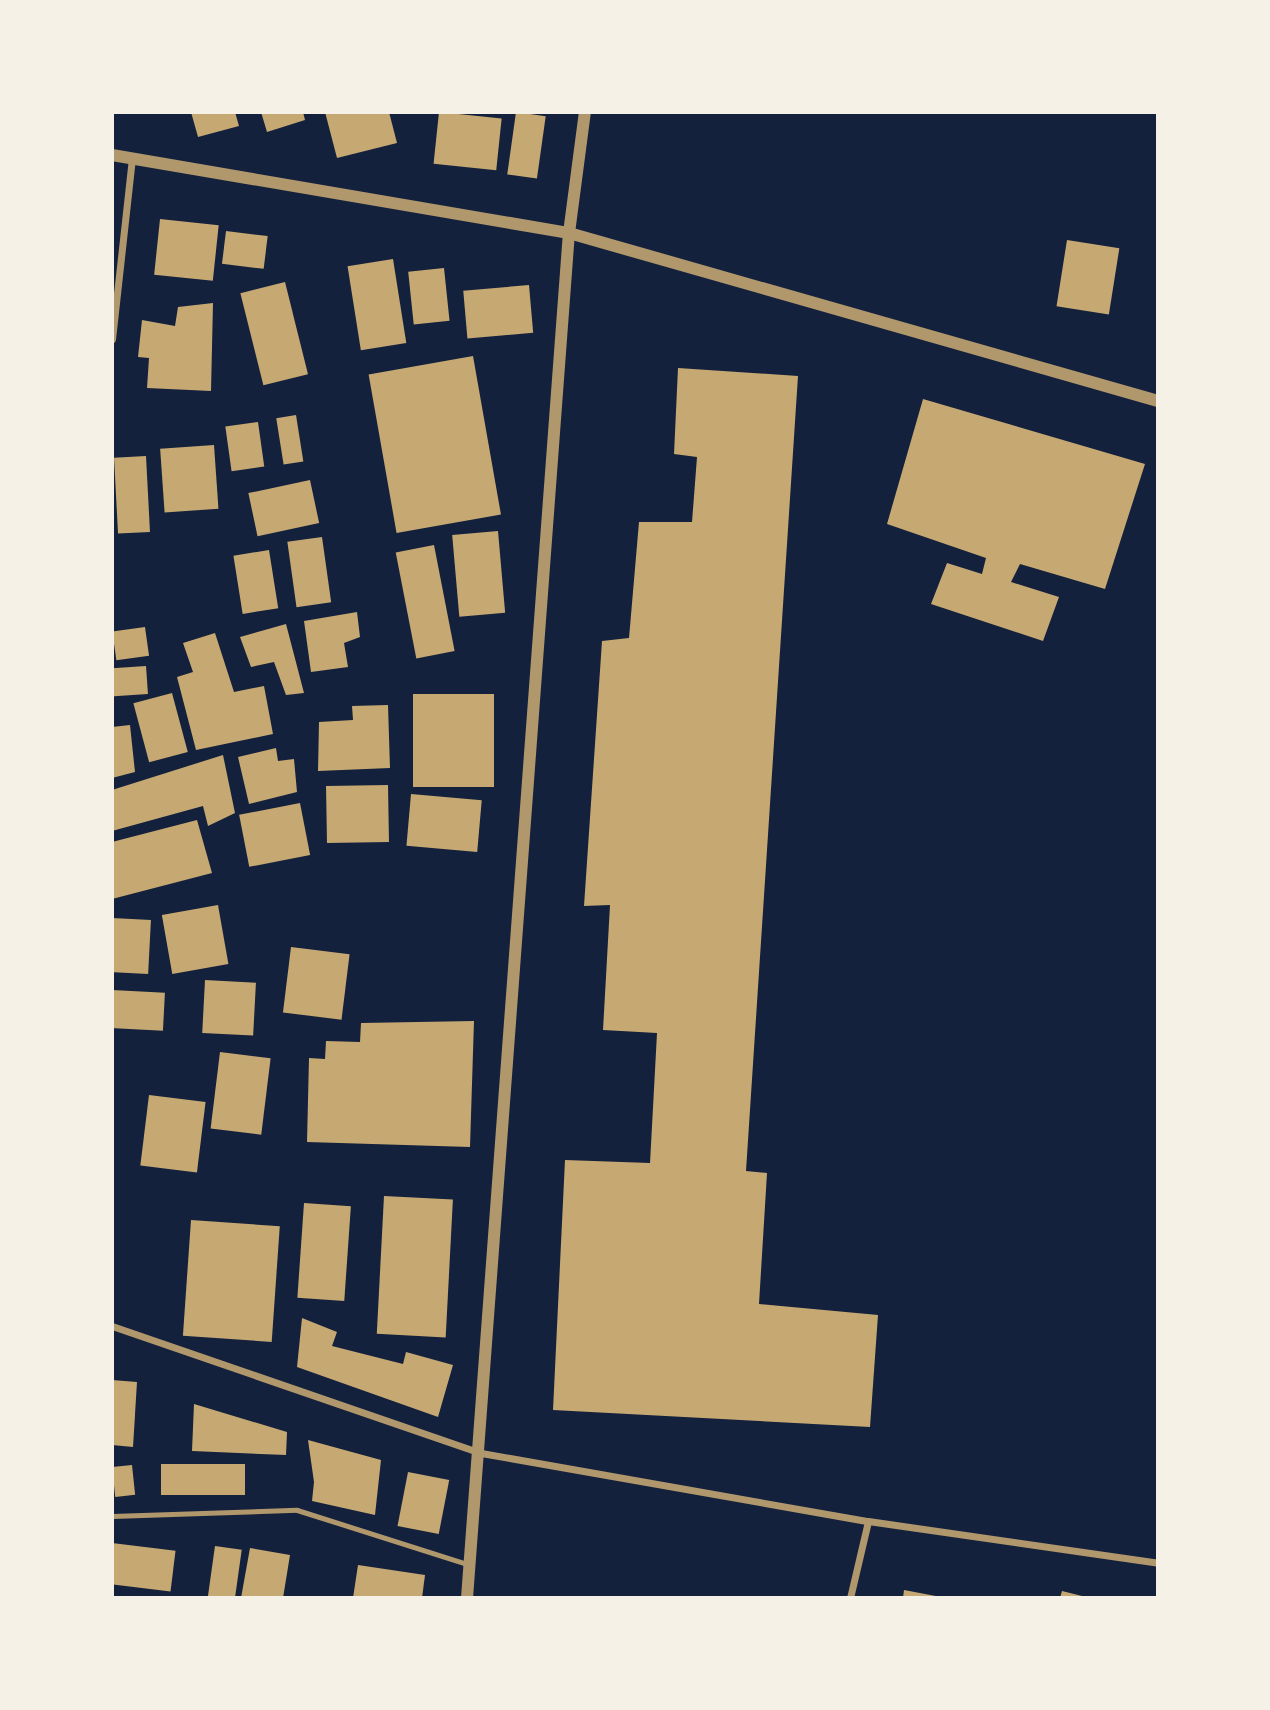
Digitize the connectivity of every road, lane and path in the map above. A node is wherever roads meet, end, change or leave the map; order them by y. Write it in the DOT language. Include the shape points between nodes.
graph roads {
  1 [pos="585,112"];
  2 [pos="112,155"];
  3 [pos="132,158"];
  4 [pos="569,233"];
  5 [pos="112,339"];
  6 [pos="1158,401"];
  7 [pos="112,1326"];
  8 [pos="481,1453"];
  9 [pos="112,1516"];
  10 [pos="868,1521"];
  11 [pos="1158,1563"];
  12 [pos="470,1565"];
  13 [pos="467,1598"];
  14 [pos="850,1598"];
  1 -- 4 [label="street"];
  2 -- 3 [label="street"];
  3 -- 4 [label="street"];
  3 -- 5 [label="street"];
  4 -- 6 [label="street"];
  4 -- 8 [label="street"];
  7 -- 8 [label="street"];
  8 -- 10 [label="street"];
  8 -- 12 [label="street"];
  9 -- 12 [label="lane" via="296,1510"];
  10 -- 11 [label="street"];
  10 -- 14 [label="street"];
  12 -- 13 [label="street"];
}
